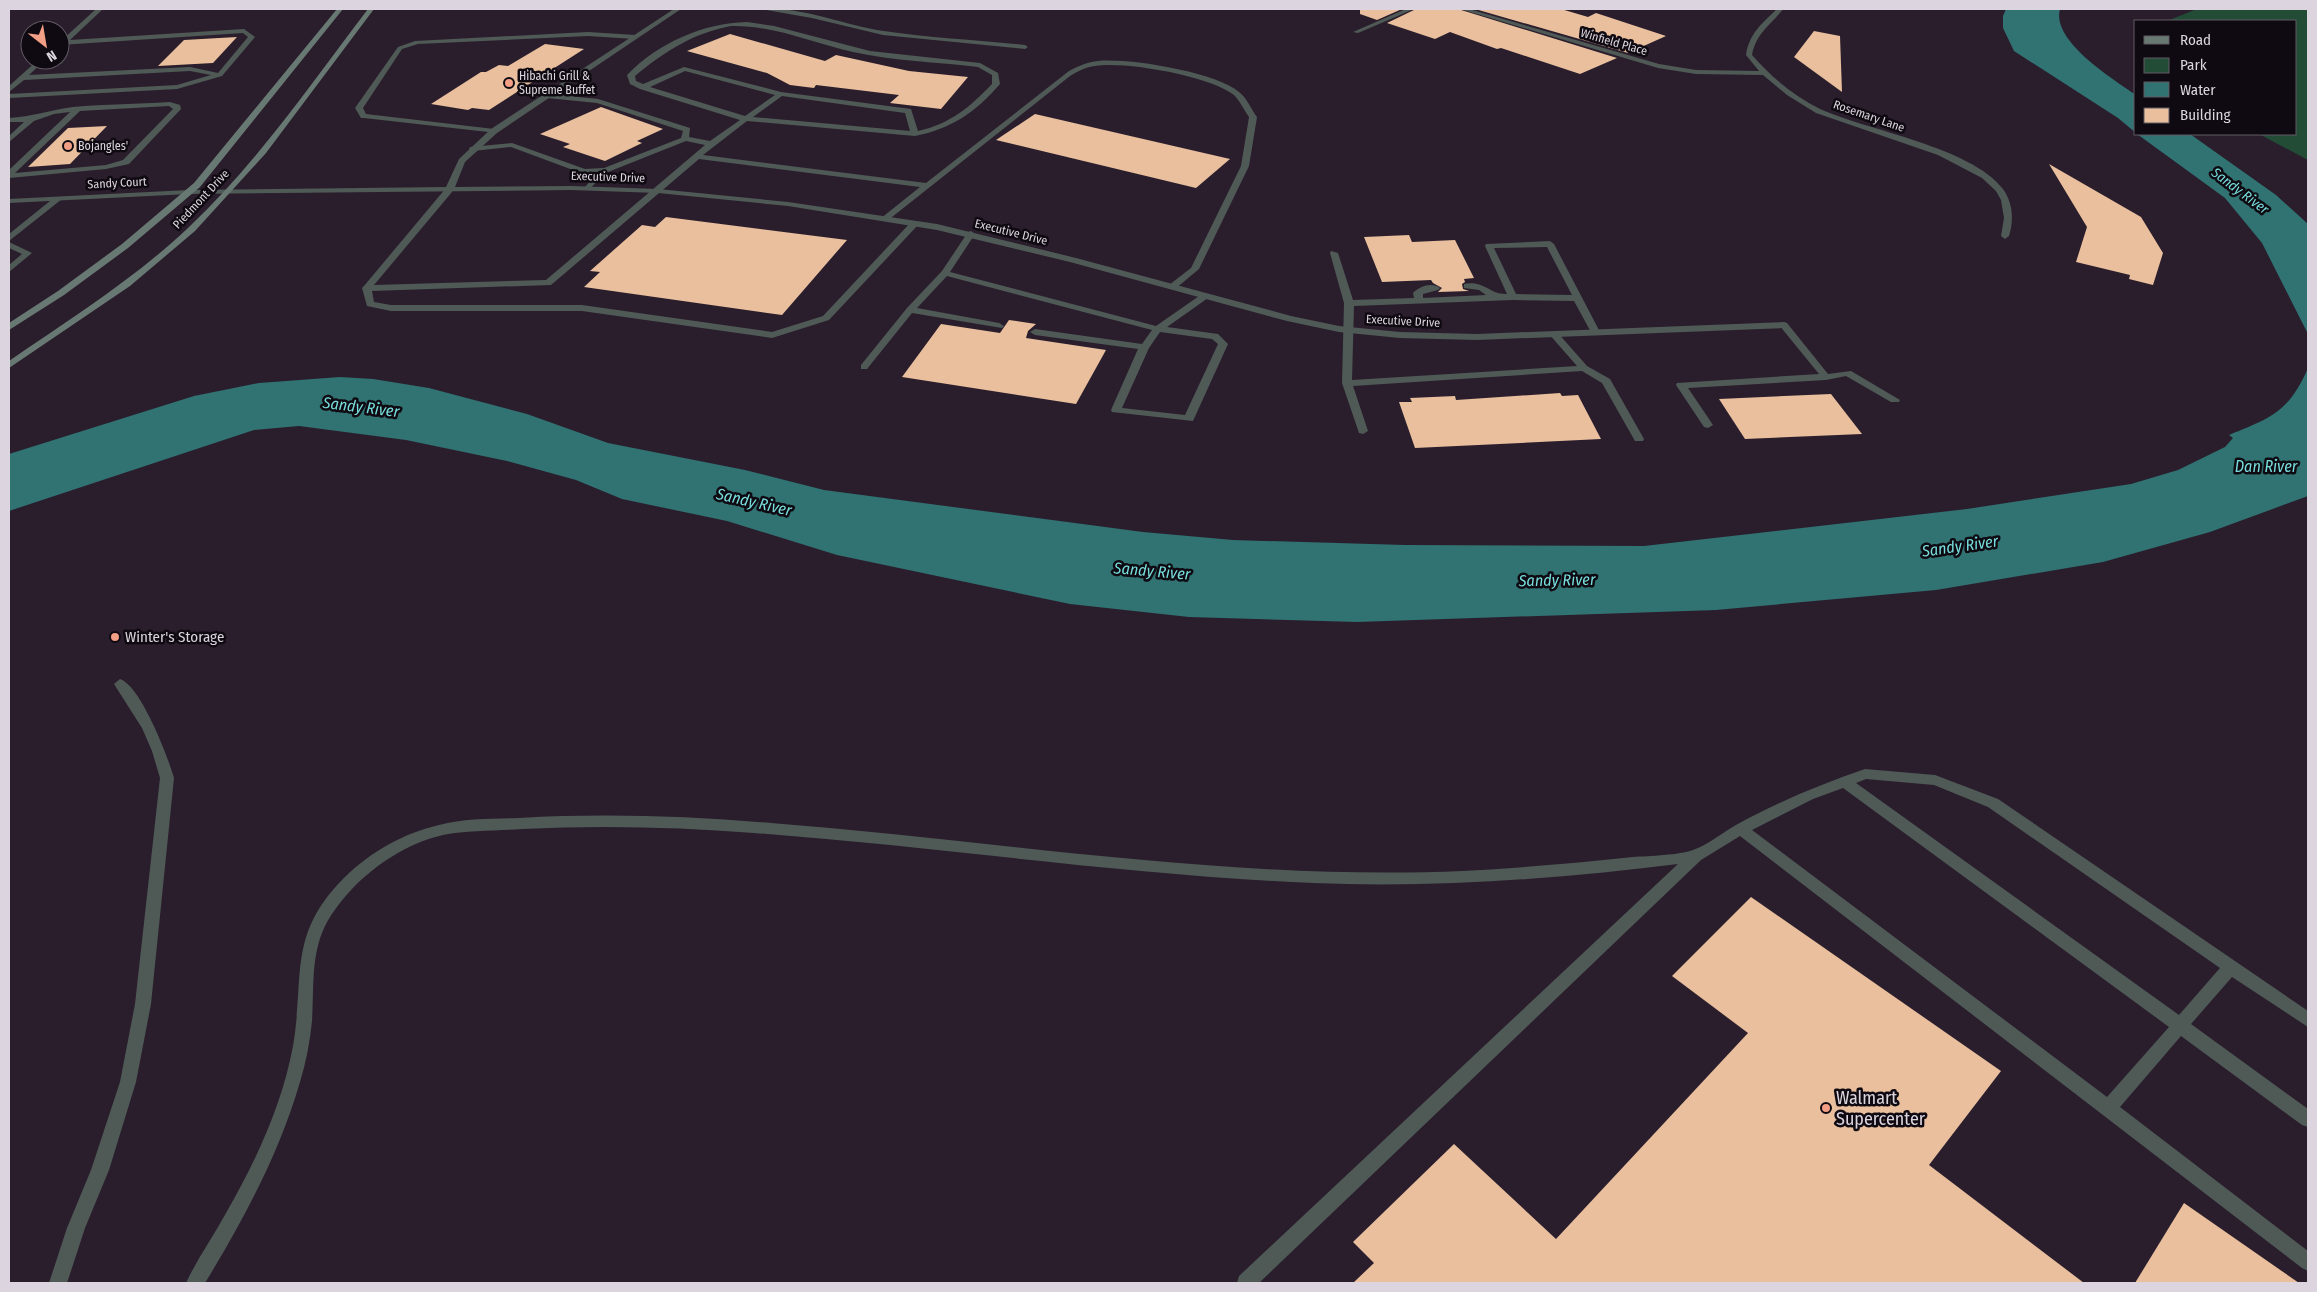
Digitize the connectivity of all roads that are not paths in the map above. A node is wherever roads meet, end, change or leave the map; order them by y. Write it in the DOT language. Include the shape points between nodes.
graph roads {
  1 [pos="100,9"];
  2 [pos="340,9"];
  3 [pos="372,9"];
  4 [pos="678,9"];
  5 [pos="763,9"];
  6 [pos="1411,9"];
  7 [pos="1463,9"];
  8 [pos="1780,9"];
  9 [pos="795,14"];
  10 [pos="766,27"];
  11 [pos="1356,32"];
  12 [pos="70,36"];
  13 [pos="635,37"];
  14 [pos="70,42"];
  15 [pos="974,42"];
  16 [pos="1025,46"];
  17 [pos="969,48"];
  18 [pos="963,55"];
  19 [pos="958,62"];
  20 [pos="31,70"];
  21 [pos="1764,73"];
  22 [pos="220,75"];
  23 [pos="22,78"];
  24 [pos="643,87"];
  25 [pos="9,90"];
  26 [pos="781,94"];
  27 [pos="9,96"];
  28 [pos="550,96"];
  29 [pos="78,109"];
  30 [pos="31,119"];
  31 [pos="745,119"];
  32 [pos="9,120"];
  33 [pos="494,131"];
  34 [pos="915,134"];
  35 [pos="685,138"];
  36 [pos="9,140"];
  37 [pos="711,144"];
  38 [pos="473,149"];
  39 [pos="696,156"];
  40 [pos="605,170"];
  41 [pos="9,175"];
  42 [pos="926,185"];
  43 [pos="588,188"];
  44 [pos="449,190"];
  45 [pos="658,191"];
  46 [pos="190,192"];
  47 [pos="226,192"];
  48 [pos="58,199"];
  49 [pos="9,201"];
  50 [pos="884,219"];
  51 [pos="915,223"];
  52 [pos="971,234"];
  53 [pos="2005,236"];
  54 [pos="9,238"];
  55 [pos="9,245"];
  56 [pos="1334,253"];
  57 [pos="9,269"];
  58 [pos="945,273"];
  59 [pos="1467,286"];
  60 [pos="1172,287"];
  61 [pos="367,288"];
  62 [pos="1435,288"];
  63 [pos="1205,296"];
  64 [pos="1513,297"];
  65 [pos="1496,298"];
  66 [pos="1577,298"];
  67 [pos="1419,300"];
  68 [pos="1349,303"];
  69 [pos="910,310"];
  70 [pos="9,326"];
  71 [pos="998,326"];
  72 [pos="1158,329"];
  73 [pos="1347,330"];
  74 [pos="1035,332"];
  75 [pos="1595,332"];
  76 [pos="1554,334"];
  77 [pos="1144,347"];
  78 [pos="9,365"];
  79 [pos="864,368"];
  80 [pos="1584,368"];
  81 [pos="1826,377"];
  82 [pos="1346,383"];
  83 [pos="1895,400"];
  84 [pos="1708,425"];
  85 [pos="1363,431"];
  86 [pos="1639,439"];
  87 [pos="120,684"];
  88 [pos="1844,781"];
  89 [pos="1741,829"];
  90 [pos="1696,856"];
  91 [pos="2231,967"];
  92 [pos="2308,1020"];
  93 [pos="2179,1027"];
  94 [pos="2108,1108"];
  95 [pos="2308,1119"];
  96 [pos="2308,1262"];
  97 [pos="58,1283"];
  98 [pos="195,1283"];
  99 [pos="1246,1283"];
  1 -- 12 [label="street"];
  2 -- 46 [label="main road, Piedmont Drive"];
  3 -- 47 [label="main road, Piedmont Drive" via="293,114"];
  4 -- 13 [label="street"];
  5 -- 9 [label="street"];
  6 -- 11 [label="street"];
  7 -- 21 [label="street, Winfield Place" via="1658,66 1696,72"];
  8 -- 21 [label="street, Rosemary Lane" via="1750,42 1749,55"];
  9 -- 10 [label="street"];
  9 -- 15 [label="street" via="883,33"];
  10 -- 19 [label="street" via="856,51"];
  10 -- 24 [label="street" via="726,25 685,38 631,75 633,82"];
  13 -- 28 [label="street"];
  13 -- 33 [label="street" via="588,34 417,42 400,48 359,108 364,116"];
  14 -- 22 [label="street" via="244,31 252,37"];
  15 -- 16 [label="street"];
  15 -- 17 [label="street"];
  18 -- 19 [label="street"];
  19 -- 34 [label="street" via="988,69 996,74 996,84 968,114 938,130"];
  20 -- 23 [label="street"];
  21 -- 53 [label="street, Rosemary Lane" via="1797,99 1819,110 1931,151 1987,178 2002,195 2009,211 2009,227"];
  22 -- 23 [label="street" via="190,69"];
  22 -- 27 [label="street" via="177,87"];
  23 -- 25 [label="street"];
  24 -- 26 [label="street" via="684,69"];
  24 -- 31 [label="street"];
  26 -- 31 [label="street"];
  26 -- 34 [label="street" via="908,111"];
  28 -- 33 [label="street"];
  28 -- 35 [label="street" via="598,101 687,130"];
  29 -- 30 [label="street"];
  29 -- 41 [label="street"];
  29 -- 41 [label="street" via="170,104 178,109 126,162"];
  30 -- 32 [label="street"];
  30 -- 36 [label="street"];
  31 -- 34 [label="street"];
  31 -- 37 [label="street"];
  33 -- 38 [label="street"];
  35 -- 37 [label="street"];
  35 -- 40 [label="street"];
  37 -- 39 [label="street"];
  38 -- 40 [label="street" via="512,145 584,171"];
  38 -- 44 [label="street" via="462,162"];
  39 -- 42 [label="street"];
  39 -- 45 [label="street"];
  40 -- 43 [label="street"];
  42 -- 50 [label="street"];
  42 -- 60 [label="street" via="1082,66 1127,64 1217,82 1237,94 1252,117 1245,166 1195,269"];
  43 -- 44 [label="street, Executive Drive"];
  43 -- 45 [label="street, Executive Drive"];
  44 -- 47 [label="street, Executive Drive"];
  44 -- 61 [label="street"];
  45 -- 50 [label="street, Executive Drive" via="788,204"];
  45 -- 61 [label="street" via="548,283"];
  46 -- 47 [label="street, Sandy Court"];
  46 -- 48 [label="street, Sandy Court"];
  46 -- 70 [label="main road, Piedmont Drive" via="125,246"];
  47 -- 78 [label="main road, Piedmont Drive" via="191,230 146,268"];
  48 -- 49 [label="street, Sandy Court"];
  48 -- 54 [label="street"];
  50 -- 51 [label="street, Executive Drive"];
  51 -- 52 [label="street, Executive Drive"];
  51 -- 61 [label="street" via="826,318 772,336 582,308 391,308 370,304"];
  52 -- 58 [label="street"];
  52 -- 60 [label="street, Executive Drive"];
  55 -- 57 [label="street" via="28,253"];
  56 -- 68 [label="street"];
  58 -- 69 [label="street"];
  58 -- 72 [label="street"];
  59 -- 65 [label="street" via="1481,287"];
  60 -- 63 [label="street, Executive Drive"];
  62 -- 67 [label="street" via="1423,289 1418,293"];
  63 -- 72 [label="street"];
  63 -- 73 [label="street, Executive Drive" via="1290,319"];
  64 -- 65 [label="street"];
  64 -- 66 [label="street"];
  64 -- 66 [label="street" via="1489,246 1550,244"];
  65 -- 67 [label="street"];
  66 -- 75 [label="street"];
  67 -- 68 [label="street"];
  68 -- 73 [label="street"];
  69 -- 71 [label="street"];
  69 -- 79 [label="street"];
  72 -- 77 [label="street"];
  72 -- 77 [label="street" via="1215,336 1223,344 1189,419 1116,410"];
  73 -- 76 [label="street, Executive Drive" via="1410,336"];
  73 -- 82 [label="street"];
  74 -- 77 [label="street"];
  75 -- 76 [label="street, Executive Drive"];
  75 -- 81 [label="street, Executive Drive" via="1784,325"];
  76 -- 80 [label="street"];
  80 -- 82 [label="street"];
  80 -- 86 [label="street" via="1606,381"];
  81 -- 83 [label="street" via="1848,373"];
  81 -- 84 [label="street" via="1681,385"];
  82 -- 85 [label="street"];
  87 -- 97 [label="street" via="144,716 161,753 167,778 144,1004 128,1082"];
  88 -- 89 [label="street" via="1808,795"];
  88 -- 91 [label="street" via="1865,774 1935,780 1993,803"];
  88 -- 93 [label="street"];
  89 -- 90 [label="street"];
  89 -- 94 [label="street"];
  90 -- 98 [label="street" via="1562,871 1457,877 1322,877 1186,871 852,834 665,820 572,820 437,830 403,844 371,864 344,888 322,915 309,944 305,967 304,1022 292,1084 274,1138 239,1211"];
  90 -- 99 [label="street"];
  91 -- 92 [label="street"];
  91 -- 93 [label="street"];
  93 -- 94 [label="street"];
  93 -- 95 [label="street"];
  94 -- 96 [label="street"];
}
